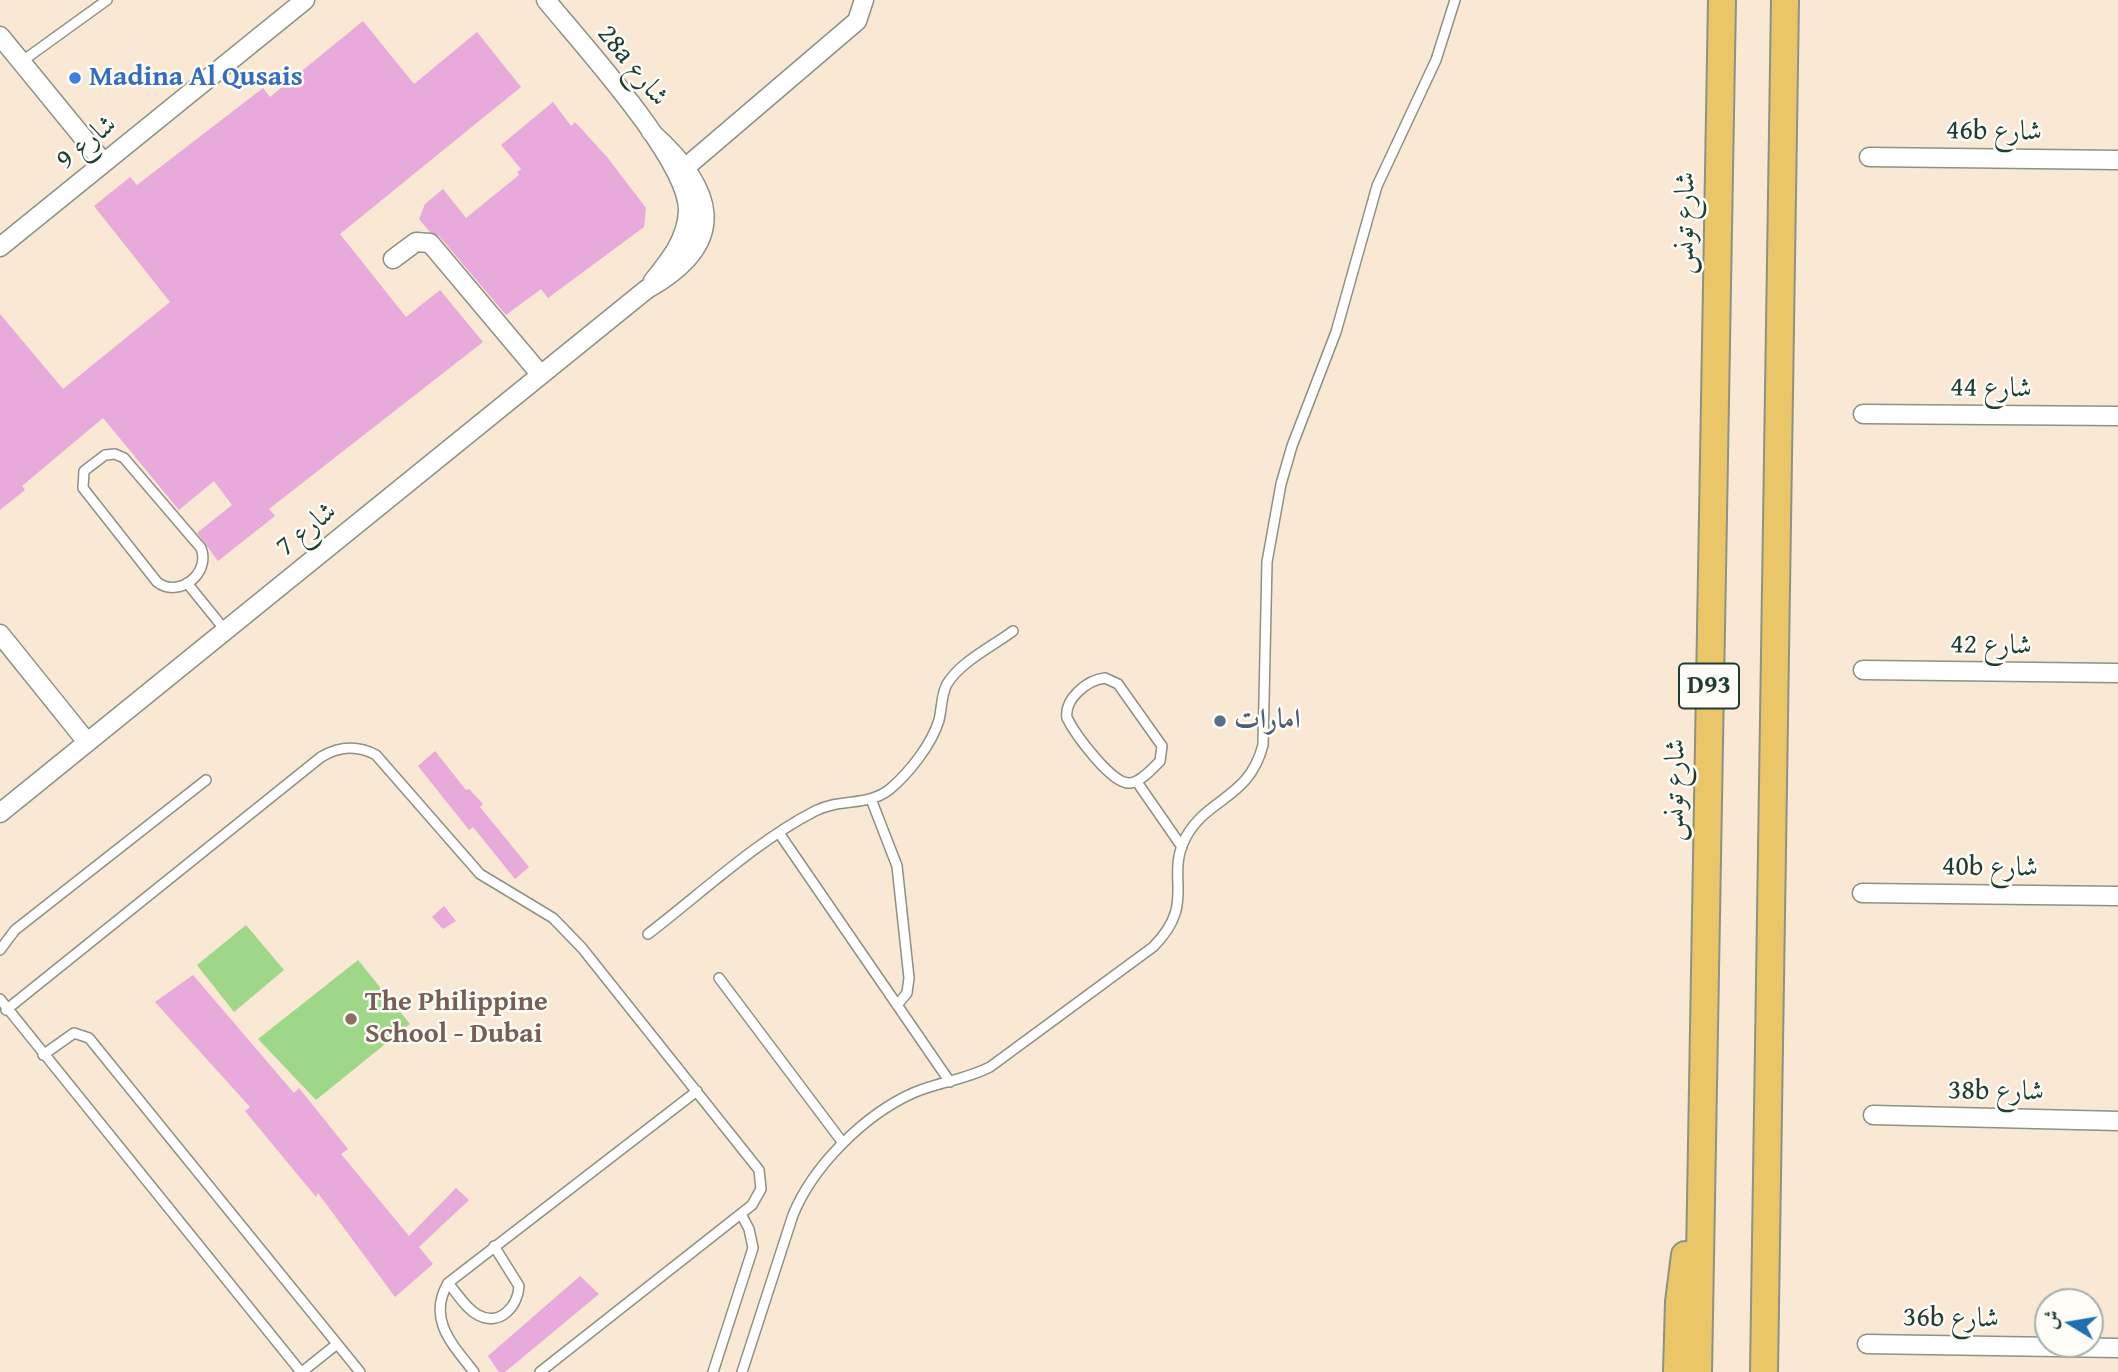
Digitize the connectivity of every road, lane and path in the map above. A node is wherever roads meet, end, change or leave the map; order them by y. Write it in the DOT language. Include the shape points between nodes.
graph roads {
  1 [pos="107,0"];
  2 [pos="305,0"];
  3 [pos="546,0"];
  4 [pos="864,0"];
  5 [pos="1455,0"];
  6 [pos="1722,0"];
  7 [pos="1785,0"];
  8 [pos="0,36"];
  9 [pos="21,62"];
  10 [pos="651,131"];
  11 [pos="1868,157"];
  12 [pos="2118,160"];
  13 [pos="104,163"];
  14 [pos="686,167"];
  15 [pos="0,247"];
  16 [pos="393,260"];
  17 [pos="647,289"];
  18 [pos="541,375"];
  19 [pos="1863,414"];
  20 [pos="2118,416"];
  21 [pos="187,583"];
  22 [pos="225,630"];
  23 [pos="1013,631"];
  24 [pos="0,634"];
  25 [pos="1863,670"];
  26 [pos="2118,673"];
  27 [pos="87,742"];
  28 [pos="206,780"];
  29 [pos="1137,782"];
  30 [pos="871,800"];
  31 [pos="0,813"];
  32 [pos="779,833"];
  33 [pos="1182,847"];
  34 [pos="1862,892"];
  35 [pos="2118,896"];
  36 [pos="648,934"];
  37 [pos="0,950"];
  38 [pos="719,978"];
  39 [pos="0,999"];
  40 [pos="897,1005"];
  41 [pos="6,1010"];
  42 [pos="43,1055"];
  43 [pos="950,1082"];
  44 [pos="697,1091"];
  45 [pos="1873,1115"];
  46 [pos="2118,1121"];
  47 [pos="843,1143"];
  48 [pos="1700,1196"];
  49 [pos="741,1214"];
  50 [pos="494,1246"];
  51 [pos="448,1283"];
  52 [pos="337,1344"];
  53 [pos="1867,1344"];
  54 [pos="2118,1348"];
  55 [pos="301,1372"];
  56 [pos="360,1372"];
  57 [pos="474,1372"];
  58 [pos="540,1372"];
  59 [pos="713,1372"];
  60 [pos="742,1372"];
  61 [pos="1677,1372"];
  62 [pos="1698,1372"];
  63 [pos="1764,1372"];
  1 -- 9 [label="lane"];
  2 -- 13 [label="street, شارع 9"];
  3 -- 10 [label="street, 28a شارع"];
  4 -- 14 [label="street" via="857,21"];
  5 -- 33 [label="lane" via="1431,71 1377,186 1336,332 1281,484 1267,562 1260,758 1245,783 1192,828"];
  6 -- 48 [label="main road, شارع تونس / D93"];
  7 -- 63 [label="main road, D93"];
  8 -- 9 [label="street"];
  9 -- 13 [label="street"];
  10 -- 14 [label="street, 28a شارع"];
  10 -- 17 [label="street, 28a شارع" via="676,170 688,207 680,243"];
  11 -- 12 [label="street, 46b شارع"];
  13 -- 15 [label="street, شارع 9"];
  14 -- 17 [label="street, 28a شارع" via="703,203 702,237 682,267"];
  16 -- 18 [label="street" via="416,242 430,243"];
  17 -- 18 [label="street, شارع 7"];
  18 -- 22 [label="street, شارع 7"];
  19 -- 20 [label="street, شارع 44"];
  21 -- 21 [label="lane" via="202,567 201,548 124,458 105,455 84,471 81,483 85,493 157,582 169,589"];
  21 -- 22 [label="lane"];
  22 -- 27 [label="street, شارع 7"];
  23 -- 30 [label="lane" via="952,677 942,695 932,738 894,785"];
  24 -- 27 [label="street"];
  25 -- 26 [label="street, شارع 42"];
  27 -- 31 [label="street, شارع 7"];
  28 -- 37 [label="lane" via="15,930"];
  29 -- 29 [label="lane" via="1123,783 1112,776 1067,718 1072,698 1098,679 1118,684 1162,746 1160,761"];
  29 -- 33 [label="lane"];
  30 -- 32 [label="lane" via="822,807"];
  30 -- 40 [label="lane" via="898,875 909,978 907,993"];
  32 -- 36 [label="lane"];
  32 -- 40 [label="lane"];
  33 -- 43 [label="lane" via="1177,910 1164,936 990,1067"];
  34 -- 35 [label="street, 40b شارع"];
  38 -- 47 [label="lane"];
  39 -- 41 [label="lane"];
  40 -- 43 [label="lane"];
  41 -- 42 [label="lane"];
  41 -- 44 [label="lane" via="321,757 355,748 385,762 480,874 536,906 568,933"];
  42 -- 52 [label="lane" via="75,1033 89,1038"];
  42 -- 55 [label="lane"];
  43 -- 47 [label="lane" via="895,1103"];
  44 -- 49 [label="lane" via="760,1170 758,1198"];
  44 -- 50 [label="lane"];
  45 -- 46 [label="street, 38b شارع"];
  47 -- 60 [label="lane" via="801,1194"];
  48 -- 61 [label="main road" via="1683,1266"];
  48 -- 62 [label="main road, شارع تونس / D93"];
  49 -- 58 [label="lane"];
  49 -- 59 [label="lane" via="753,1248"];
  50 -- 51 [label="lane"];
  50 -- 51 [label="lane" via="519,1286 511,1310 495,1318 478,1315"];
  51 -- 57 [label="lane" via="439,1318"];
  52 -- 55 [label="lane"];
  52 -- 56 [label="lane"];
  53 -- 54 [label="street, 36b شارع"];
}
